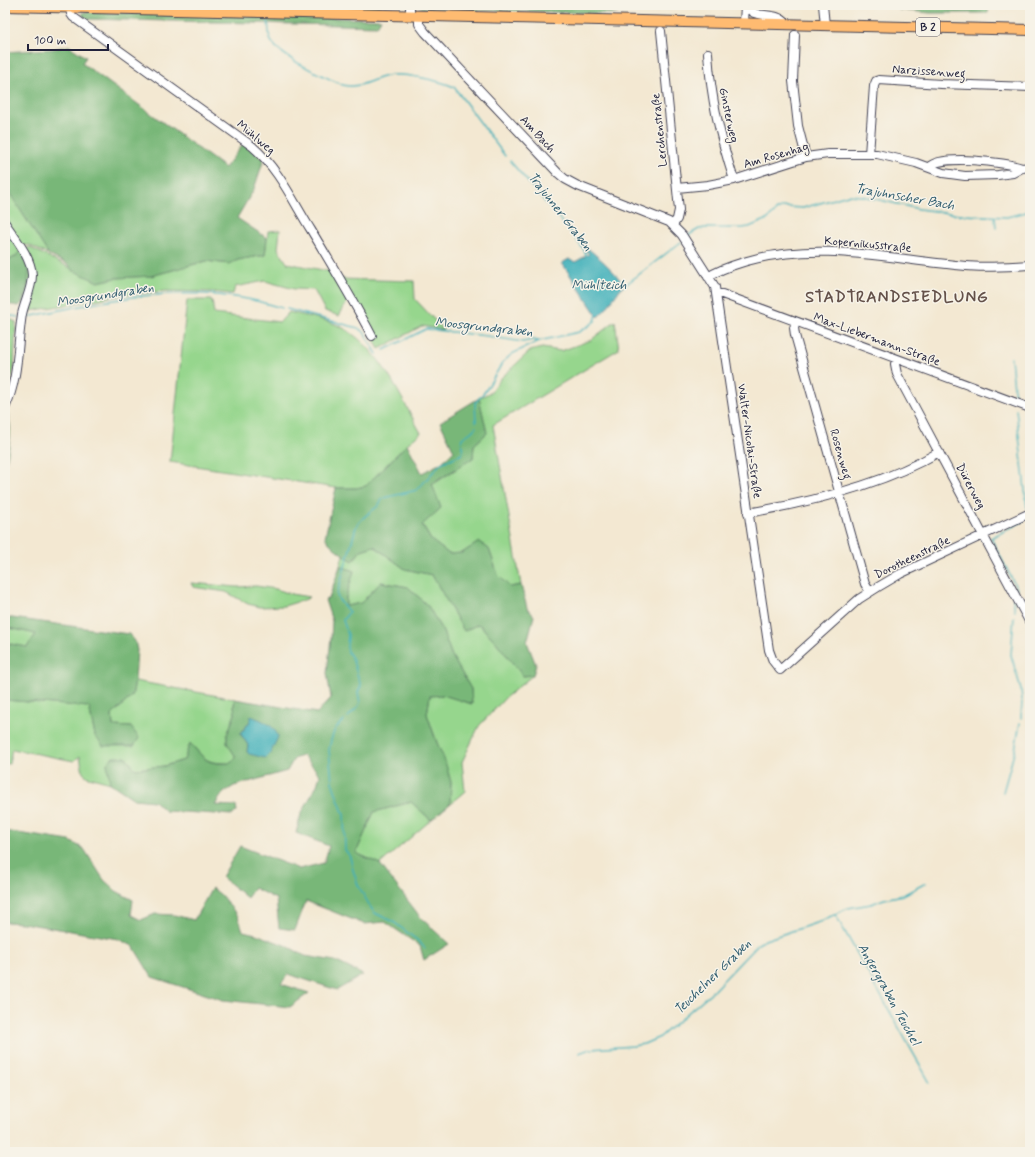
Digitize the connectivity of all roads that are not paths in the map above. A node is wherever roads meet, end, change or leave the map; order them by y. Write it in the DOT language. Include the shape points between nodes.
graph roads {
  1 [pos="410,5"];
  2 [pos="746,5"];
  3 [pos="823,5"];
  4 [pos="5,6"];
  5 [pos="28,6"];
  6 [pos="70,8"];
  7 [pos="414,16"];
  8 [pos="744,23"];
  9 [pos="787,24"];
  10 [pos="825,25"];
  11 [pos="1030,30"];
  12 [pos="661,31"];
  13 [pos="795,35"];
  14 [pos="708,53"];
  15 [pos="1030,87"];
  16 [pos="869,154"];
  17 [pos="806,157"];
  18 [pos="929,167"];
  19 [pos="1026,168"];
  20 [pos="734,180"];
  21 [pos="677,188"];
  22 [pos="5,223"];
  23 [pos="673,225"];
  24 [pos="1030,265"];
  25 [pos="708,277"];
  26 [pos="716,294"];
  27 [pos="796,322"];
  28 [pos="372,336"];
  29 [pos="896,359"];
  30 [pos="5,408"];
  31 [pos="1030,408"];
  32 [pos="939,452"];
  33 [pos="839,492"];
  34 [pos="748,513"];
  35 [pos="1030,513"];
  36 [pos="984,536"];
  37 [pos="870,592"];
  38 [pos="1030,623"];
  39 [pos="780,670"];
  1 -- 7 [label="street"];
  2 -- 8 [label="street"];
  2 -- 9 [label="street" via="754,13 781,18"];
  3 -- 10 [label="street"];
  4 -- 5 [label="main road, B 2"];
  5 -- 6 [label="main road, B 2"];
  6 -- 7 [label="main road, B 2"];
  6 -- 28 [label="street, Mühlweg" via="73,17 252,146 267,160 350,294"];
  7 -- 8 [label="main road, B 2"];
  7 -- 23 [label="street, Am Bach" via="425,32 562,176 578,186 659,217"];
  8 -- 9 [label="main road, B 2"];
  9 -- 10 [label="main road, B 2"];
  10 -- 11 [label="main road, B 2"];
  12 -- 21 [label="street, Lerchenstraße"];
  13 -- 17 [label="street" via="793,81 798,126"];
  14 -- 20 [label="street, Ginsterweg" via="719,131"];
  15 -- 16 [label="street, Narzissenweg" via="876,81"];
  16 -- 17 [label="street, Am Rosenhag"];
  16 -- 18 [label="street, Am Rosenhag"];
  17 -- 20 [label="street, Am Rosenhag"];
  18 -- 19 [label="street, Am Rosenhag" via="935,163 966,160 1006,163"];
  18 -- 19 [label="street, Am Rosenhag" via="943,173 973,177 1013,173"];
  20 -- 21 [label="street, Am Rosenhag"];
  21 -- 23 [label="street, Lerchenstraße" via="679,210"];
  22 -- 30 [label="street" via="22,249 32,274 22,314 17,368"];
  23 -- 25 [label="street, Walter-Nicolai-Straße"];
  24 -- 25 [label="street, Kopernikusstraße" via="972,267 852,252 805,251 751,260"];
  25 -- 26 [label="street, Walter-Nicolai-Straße"];
  26 -- 27 [label="street, Max-Liebermann-Straße"];
  26 -- 34 [label="street, Walter-Nicolai-Straße"];
  27 -- 29 [label="street, Max-Liebermann-Straße"];
  27 -- 33 [label="street, Rosenweg" via="795,335"];
  29 -- 31 [label="street, Max-Liebermann-Straße"];
  29 -- 32 [label="street, Dürerweg" via="897,374"];
  32 -- 33 [label="street" via="877,480"];
  32 -- 36 [label="street, Dürerweg"];
  33 -- 34 [label="street"];
  33 -- 37 [label="street, Rosenweg" via="865,584"];
  34 -- 39 [label="street, Walter-Nicolai-Straße" via="769,650"];
  35 -- 36 [label="street, Dorotheenstraße"];
  36 -- 37 [label="street, Dorotheenstraße" via="900,574"];
  36 -- 38 [label="street, Dürerweg"];
  37 -- 39 [label="street, Dorotheenstraße"];
}
